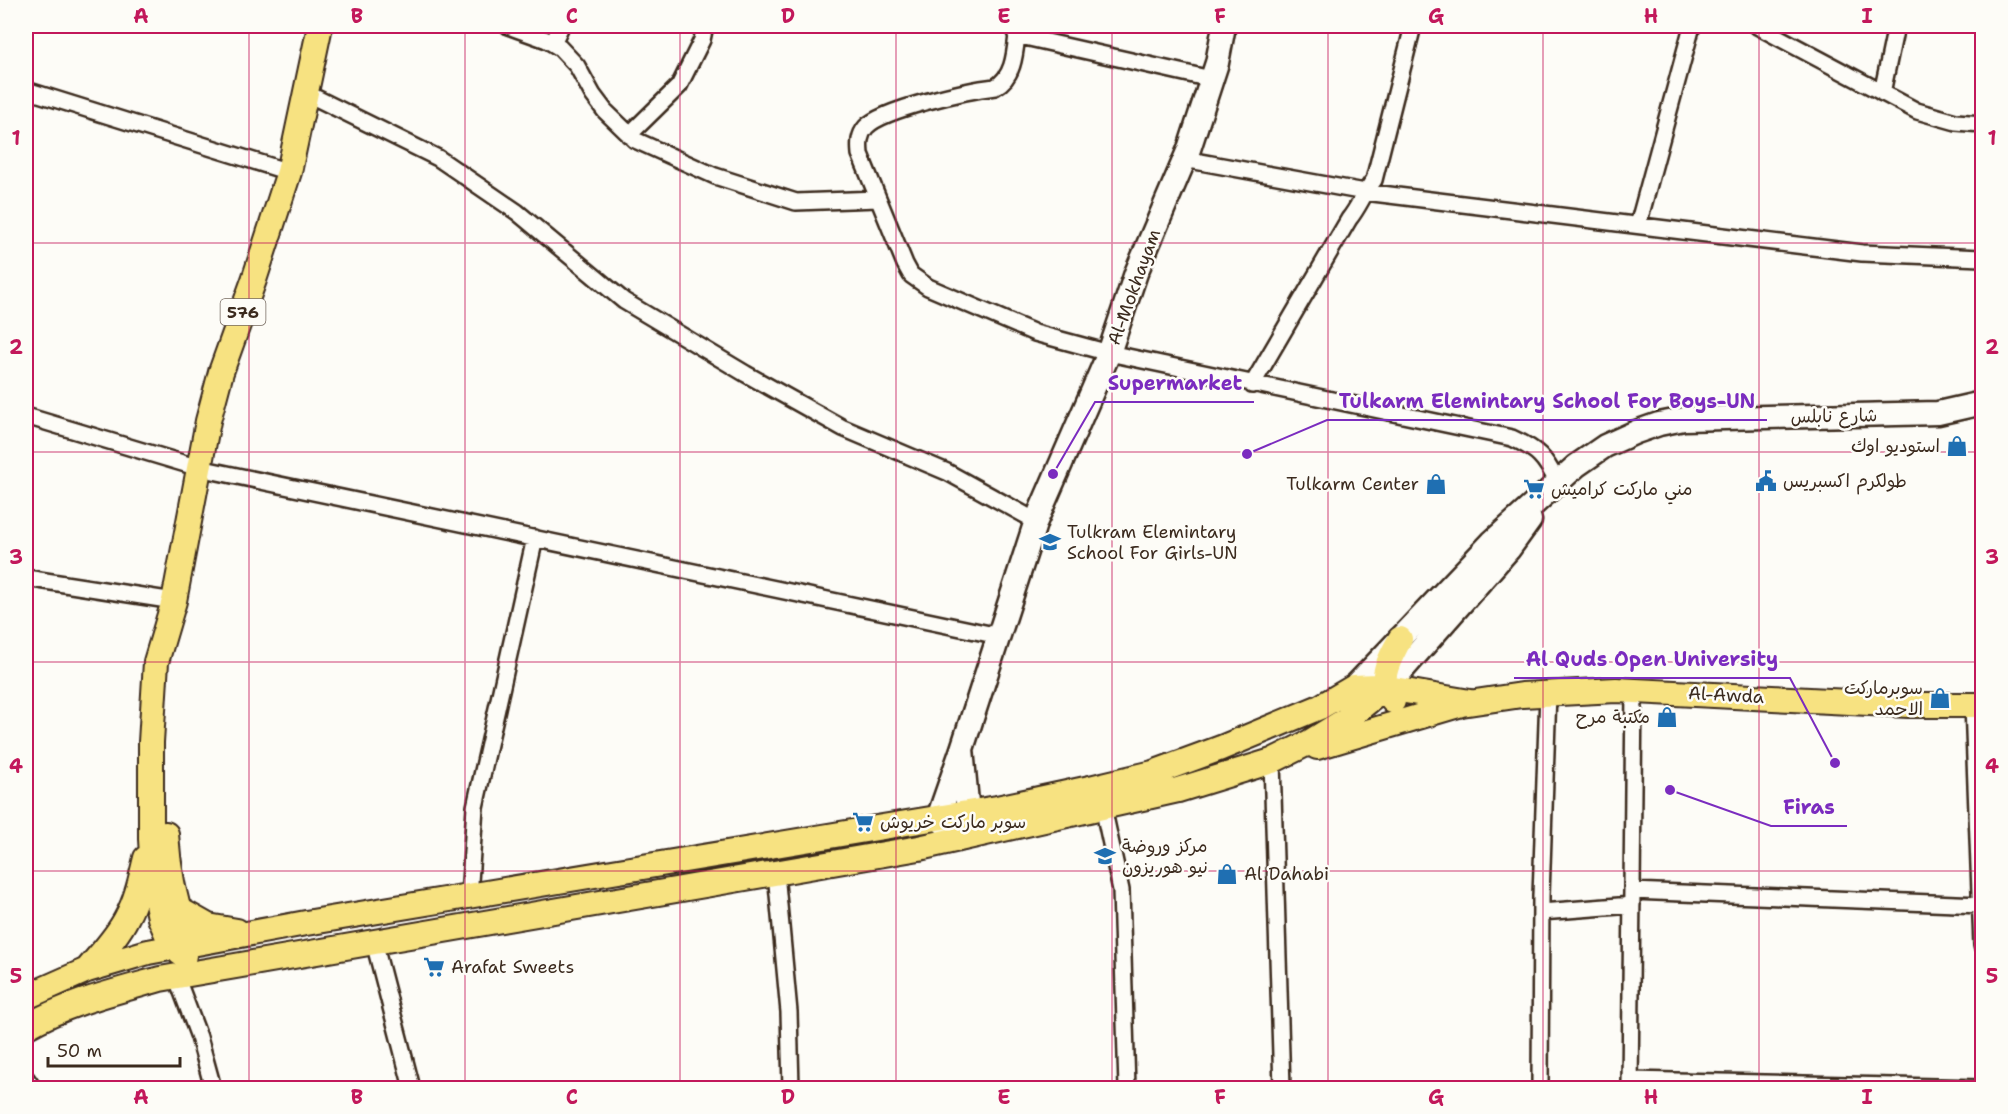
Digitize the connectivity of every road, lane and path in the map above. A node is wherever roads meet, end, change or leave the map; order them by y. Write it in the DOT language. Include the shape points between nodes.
graph roads {
  1 [pos="508,26"];
  2 [pos="561,26"];
  3 [pos="705,26"];
  4 [pos="1224,26"];
  5 [pos="1413,26"];
  6 [pos="1692,26"];
  7 [pos="1757,26"];
  8 [pos="1896,26"];
  9 [pos="315,28"];
  10 [pos="1017,30"];
  11 [pos="554,43"];
  12 [pos="1212,79"];
  13 [pos="26,90"];
  14 [pos="306,93"];
  15 [pos="1882,93"];
  16 [pos="1983,124"];
  17 [pos="629,135"];
  18 [pos="1184,159"];
  19 [pos="289,172"];
  20 [pos="1369,186"];
  21 [pos="878,199"];
  22 [pos="1638,225"];
  23 [pos="1983,258"];
  24 [pos="1109,353"];
  25 [pos="1252,384"];
  26 [pos="1983,403"];
  27 [pos="26,416"];
  28 [pos="200,468"];
  29 [pos="1557,483"];
  30 [pos="1036,521"];
  31 [pos="535,538"];
  32 [pos="26,578"];
  33 [pos="174,601"];
  34 [pos="999,636"];
  35 [pos="1400,639"];
  36 [pos="1354,687"];
  37 [pos="1385,688"];
  38 [pos="1634,690"];
  39 [pos="1548,693"];
  40 [pos="1470,702"];
  41 [pos="1978,705"];
  42 [pos="962,749"];
  43 [pos="1272,761"];
  44 [pos="1103,807"];
  45 [pos="968,813"];
  46 [pos="938,818"];
  47 [pos="151,839"];
  48 [pos="961,839"];
  49 [pos="776,873"];
  50 [pos="469,897"];
  51 [pos="1632,898"];
  52 [pos="1981,905"];
  53 [pos="178,909"];
  54 [pos="1541,912"];
  55 [pos="251,933"];
  56 [pos="374,942"];
  57 [pos="1983,946"];
  58 [pos="178,955"];
  59 [pos="87,970"];
  60 [pos="29,993"];
  61 [pos="26,1028"];
  62 [pos="26,1078"];
  63 [pos="1630,1084"];
  64 [pos="1828,1086"];
  65 [pos="1983,1088"];
  66 [pos="33,1089"];
  67 [pos="213,1089"];
  68 [pos="412,1089"];
  69 [pos="791,1089"];
  70 [pos="1127,1089"];
  71 [pos="1282,1089"];
  72 [pos="1540,1089"];
  1 -- 11 [label="street"];
  2 -- 11 [label="street"];
  3 -- 17 [label="street" via="679,86"];
  4 -- 12 [label="street, Al-Mokhayam"];
  5 -- 20 [label="street"];
  6 -- 22 [label="street"];
  7 -- 15 [label="street"];
  8 -- 15 [label="street"];
  9 -- 14 [label="main road, 576"];
  10 -- 12 [label="street"];
  10 -- 21 [label="street" via="1011,71 1002,84 911,106 866,127 859,144 860,154"];
  11 -- 17 [label="street" via="569,56 605,111"];
  12 -- 18 [label="street, Al-Mokhayam"];
  13 -- 19 [label="street"];
  14 -- 19 [label="main road, 576"];
  14 -- 30 [label="street" via="438,158 517,212 624,301 746,374 843,428 947,472"];
  15 -- 16 [label="street" via="1936,117"];
  17 -- 21 [label="street" via="715,176 796,202"];
  18 -- 20 [label="street"];
  18 -- 24 [label="street, Al-Mokhayam" via="1136,273"];
  19 -- 28 [label="main road, 576" via="221,372"];
  20 -- 22 [label="street" via="1383,194"];
  20 -- 25 [label="street"];
  21 -- 24 [label="street" via="905,264 918,281 1035,333"];
  22 -- 23 [label="street" via="1862,253"];
  24 -- 25 [label="street"];
  24 -- 30 [label="street, Al-Mokhayam"];
  25 -- 29 [label="street" via="1512,438 1538,452"];
  26 -- 29 [label="street, شارع نابلس" via="1938,413 1684,420 1659,424 1605,446"];
  27 -- 28 [label="street"];
  28 -- 31 [label="street"];
  28 -- 33 [label="main road, 576"];
  29 -- 35 [label="street" via="1492,542"];
  29 -- 37 [label="street" via="1509,549"];
  30 -- 34 [label="street, Al-Mokhayam"];
  31 -- 34 [label="street"];
  31 -- 50 [label="street" via="476,807"];
  32 -- 33 [label="street"];
  33 -- 47 [label="main road" via="156,662"];
  33 -- 53 [label="main road" via="166,817 167,852"];
  34 -- 42 [label="street, Al-Mokhayam"];
  35 -- 36 [label="street"];
  35 -- 37 [label="main road" via="1385,668"];
  36 -- 37 [label="main road"];
  36 -- 45 [label="main road" via="1320,707 1153,773"];
  37 -- 40 [label="main road" via="1395,703 1417,709 1434,710"];
  37 -- 43 [label="main road" via="1344,721"];
  38 -- 39 [label="main road, Al-Awda"];
  38 -- 41 [label="main road, Al-Awda" via="1908,705"];
  38 -- 51 [label="street"];
  39 -- 40 [label="main road, Al-Awda"];
  39 -- 54 [label="street"];
  40 -- 43 [label="main road"];
  41 -- 52 [label="street"];
  42 -- 45 [label="street"];
  42 -- 46 [label="street, Al-Mokhayam"];
  43 -- 44 [label="main road" via="1178,790"];
  43 -- 71 [label="street"];
  44 -- 48 [label="main road"];
  44 -- 70 [label="street" via="1121,890"];
  45 -- 46 [label="main road"];
  45 -- 48 [label="street"];
  46 -- 48 [label="street"];
  46 -- 50 [label="main road"];
  47 -- 58 [label="main road" via="160,918"];
  47 -- 59 [label="main road" via="127,917"];
  48 -- 49 [label="main road"];
  49 -- 56 [label="main road"];
  49 -- 69 [label="street" via="789,1012"];
  50 -- 55 [label="main road"];
  51 -- 52 [label="street"];
  51 -- 54 [label="street"];
  51 -- 63 [label="street"];
  52 -- 57 [label="street"];
  53 -- 55 [label="main road" via="208,926"];
  53 -- 58 [label="main road"];
  54 -- 72 [label="street"];
  55 -- 58 [label="main road"];
  56 -- 58 [label="main road" via="210,970"];
  56 -- 68 [label="street"];
  58 -- 59 [label="main road" via="148,952"];
  58 -- 61 [label="main road" via="145,983 89,999"];
  58 -- 67 [label="street"];
  59 -- 60 [label="main road"];
  62 -- 66 [label="street"];
  63 -- 64 [label="street"];
  64 -- 65 [label="street"];
}
